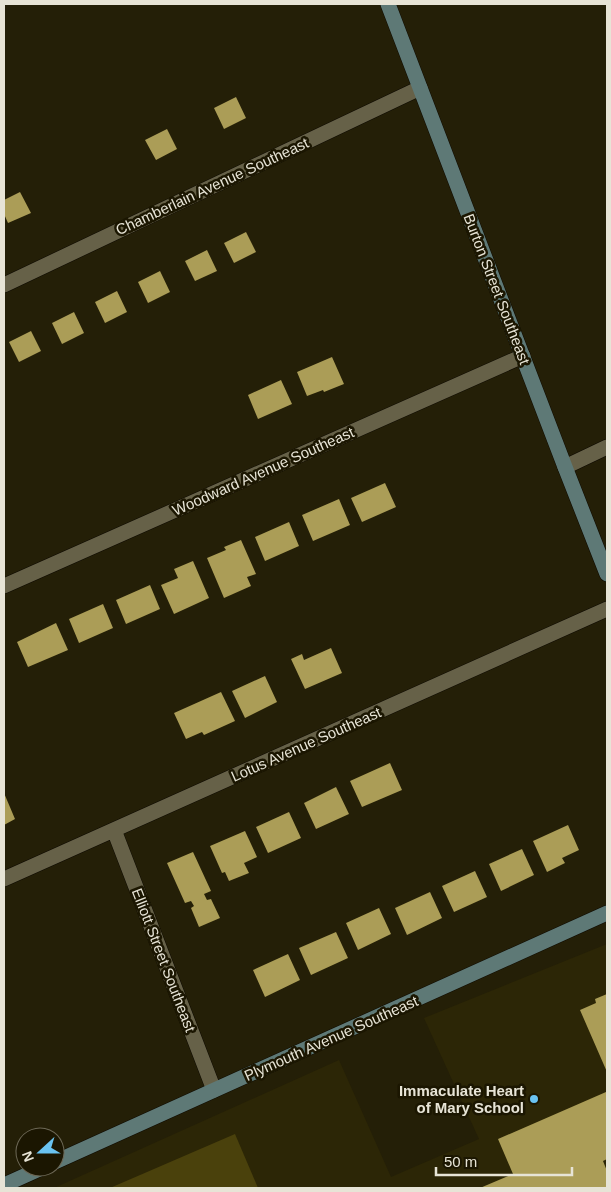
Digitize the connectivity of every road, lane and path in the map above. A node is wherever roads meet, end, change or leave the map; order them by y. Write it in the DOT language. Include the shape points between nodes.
graph roads {
  1 [pos="388,4"];
  2 [pos="420,88"];
  3 [pos="4,285"];
  4 [pos="523,356"];
  5 [pos="607,448"];
  6 [pos="565,467"];
  7 [pos="607,574"];
  8 [pos="4,586"];
  9 [pos="607,609"];
  10 [pos="114,830"];
  11 [pos="4,879"];
  12 [pos="607,914"];
  13 [pos="214,1090"];
  14 [pos="65,1157"];
  15 [pos="22,1177"];
  16 [pos="4,1185"];
  1 -- 2 [label="main road, Burton Street Southeast"];
  2 -- 3 [label="street, Chamberlain Avenue Southeast"];
  2 -- 4 [label="main road, Burton Street Southeast"];
  4 -- 6 [label="main road, Burton Street Southeast"];
  4 -- 8 [label="street, Woodward Avenue Southeast"];
  5 -- 6 [label="street"];
  6 -- 7 [label="main road, Burton Street Southeast"];
  9 -- 10 [label="street, Lotus Avenue Southeast"];
  10 -- 11 [label="street, Lotus Avenue Southeast"];
  10 -- 13 [label="street, Elliott Street Southeast"];
  12 -- 13 [label="main road, Plymouth Avenue Southeast"];
  13 -- 14 [label="main road, Plymouth Avenue Southeast"];
  15 -- 16 [label="main road"];
}
